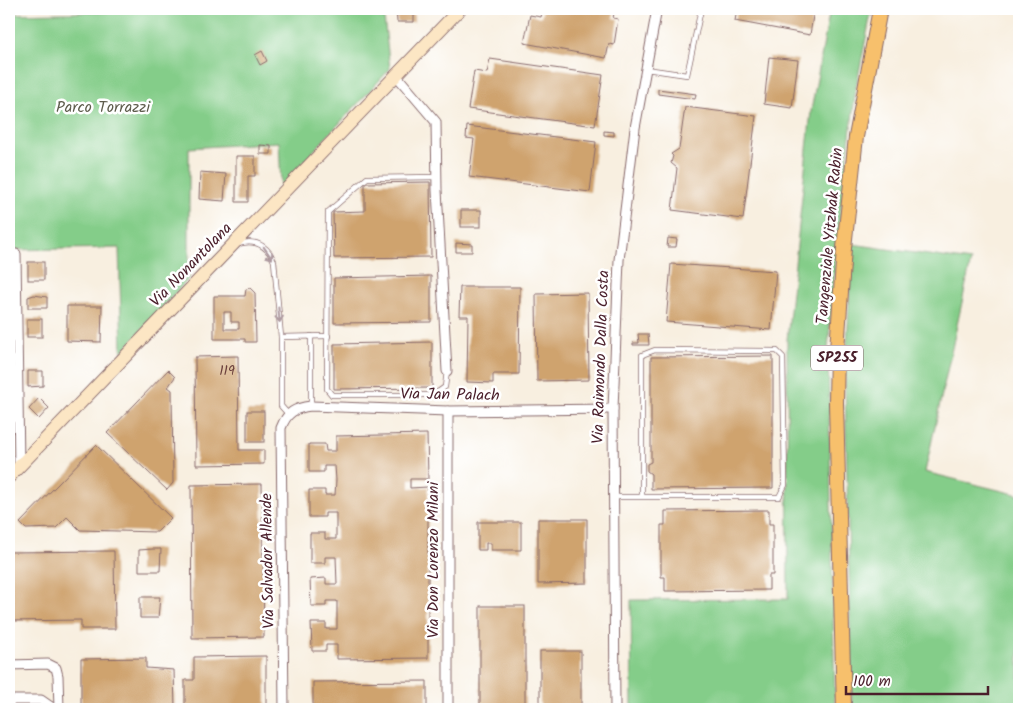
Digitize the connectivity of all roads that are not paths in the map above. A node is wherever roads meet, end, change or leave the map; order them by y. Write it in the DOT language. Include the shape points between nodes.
graph roads {
  1 [pos="460,9"];
  2 [pos="657,9"];
  3 [pos="701,9"];
  4 [pos="880,9"];
  5 [pos="644,69"];
  6 [pos="396,75"];
  7 [pos="437,178"];
  8 [pos="231,246"];
  9 [pos="13,255"];
  10 [pos="281,336"];
  11 [pos="311,336"];
  12 [pos="328,336"];
  13 [pos="447,371"];
  14 [pos="311,406"];
  15 [pos="613,410"];
  16 [pos="448,411"];
  17 [pos="288,414"];
  18 [pos="19,467"];
  19 [pos="9,477"];
  20 [pos="614,497"];
  21 [pos="642,497"];
  22 [pos="9,665"];
  23 [pos="9,700"];
  24 [pos="54,709"];
  25 [pos="59,709"];
  26 [pos="284,709"];
  27 [pos="448,709"];
  28 [pos="615,709"];
  29 [pos="844,709"];
  1 -- 6 [label="main road, Via Nonantolana"];
  2 -- 5 [label="street, Via Raimondo Dalla Costa"];
  3 -- 5 [label="lane" via="687,76"];
  4 -- 29 [label="main road, Tangenziale Yitzhak Rabin / SP255" via="856,138 837,350"];
  5 -- 15 [label="street, Via Raimondo Dalla Costa" via="619,260"];
  6 -- 7 [label="street" via="436,122"];
  6 -- 8 [label="main road, Via Nonantolana"];
  7 -- 12 [label="lane" via="367,178 328,212"];
  7 -- 13 [label="street"];
  8 -- 10 [label="lane, one-way" via="246,242 261,244 269,250 274,261"];
  8 -- 18 [label="main road, Via Nonantolana"];
  9 -- 18 [label="street"];
  10 -- 11 [label="lane"];
  10 -- 17 [label="lane" via="281,406"];
  11 -- 12 [label="lane"];
  11 -- 14 [label="lane"];
  12 -- 13 [label="lane" via="327,389 332,395 435,394 445,387"];
  14 -- 16 [label="street, Via Jan Palach"];
  14 -- 17 [label="street, Via Jan Palach"];
  15 -- 16 [label="street, Via Jan Palach"];
  15 -- 20 [label="street, Via Raimondo Dalla Costa"];
  16 -- 27 [label="street, Via Don Lorenzo Milani"];
  17 -- 26 [label="street, Via Salvador Allende" via="281,428"];
  18 -- 19 [label="main road, Via Nonantolana"];
  20 -- 21 [label="lane"];
  20 -- 28 [label="street, Via Raimondo Dalla Costa"];
  21 -- 21 [label="lane" via="778,497 785,486 781,354 777,351 655,350 642,355"];
  22 -- 25 [label="street" via="52,665 58,671"];
  23 -- 24 [label="street" via="41,700"];
}
